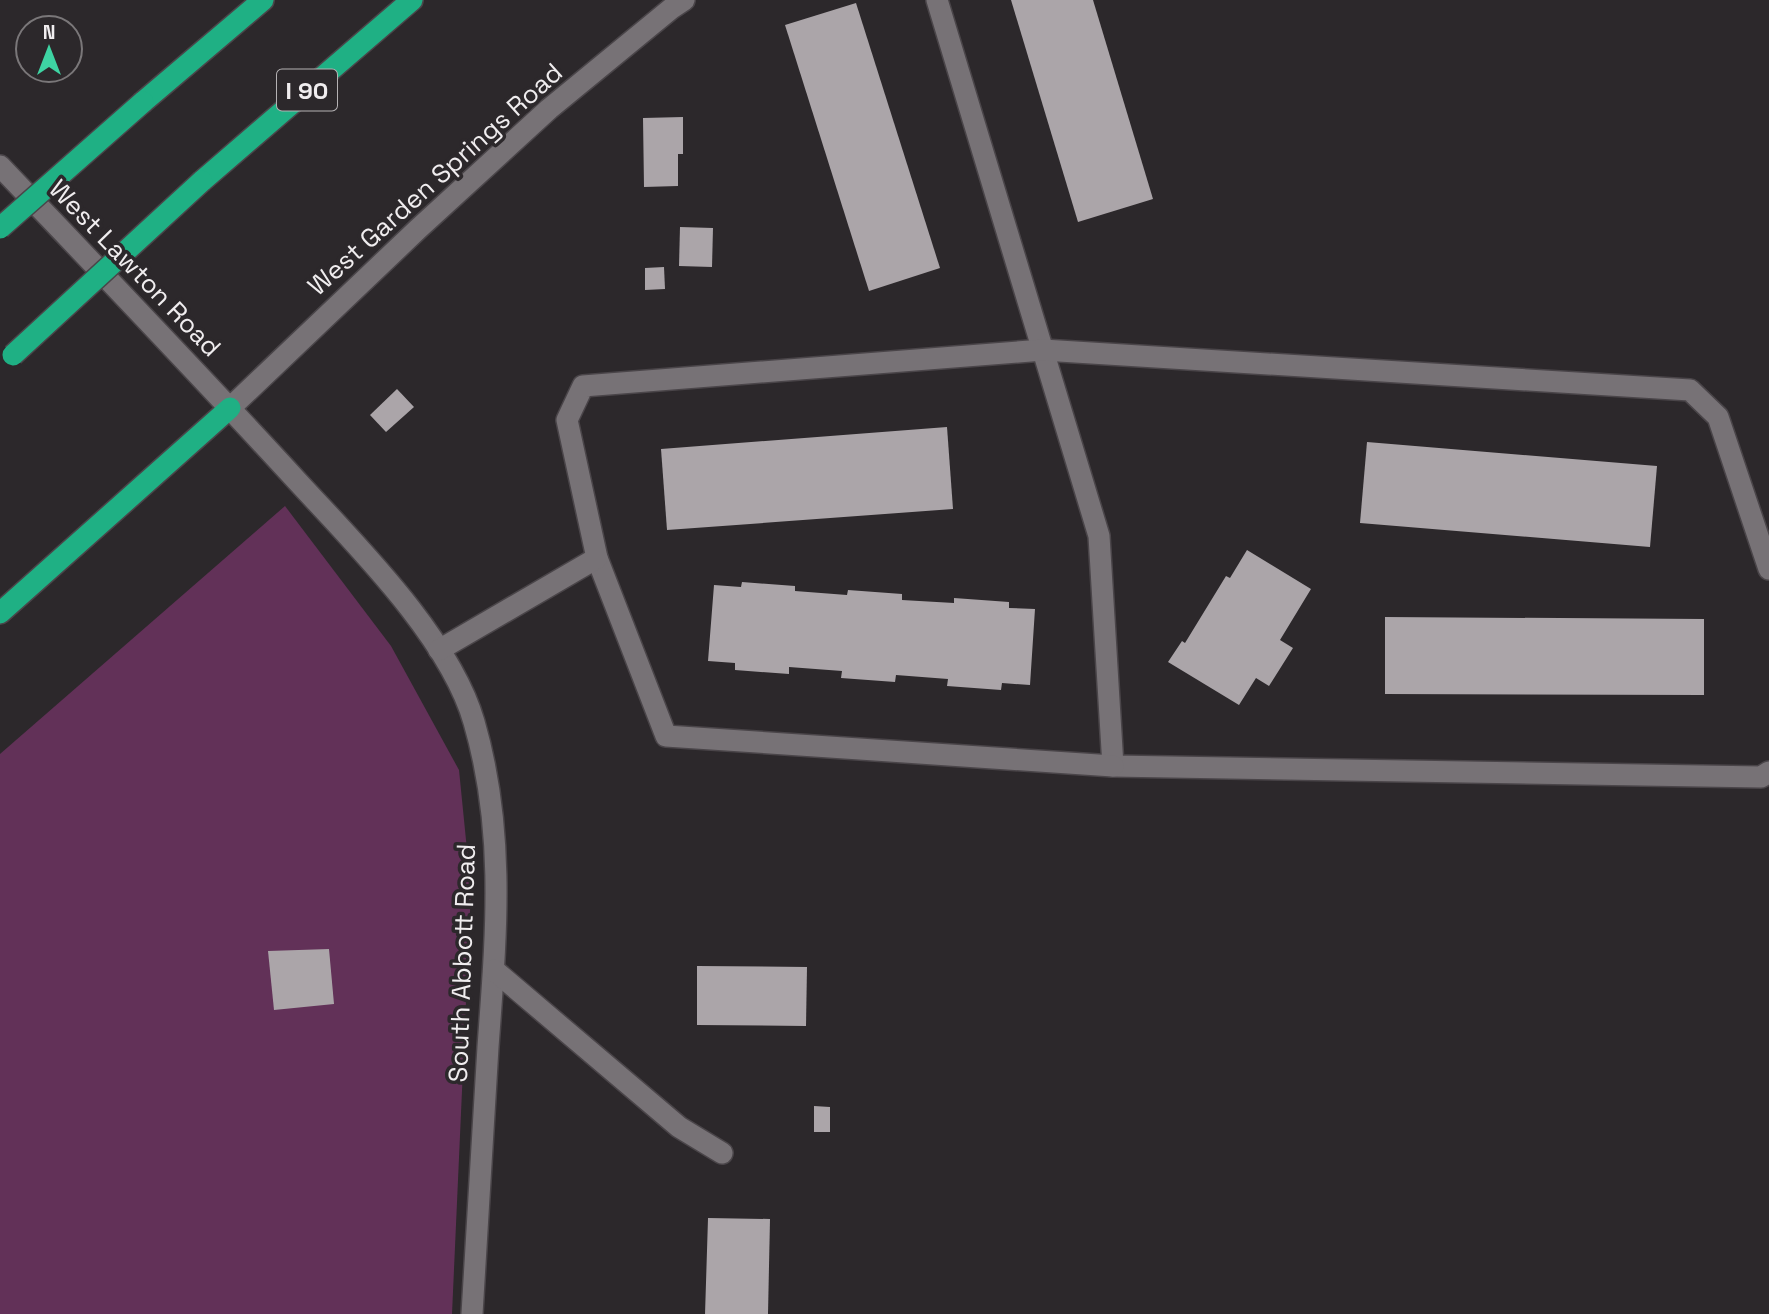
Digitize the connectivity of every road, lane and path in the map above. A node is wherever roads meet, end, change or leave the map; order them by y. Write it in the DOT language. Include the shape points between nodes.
graph roads {
  1 [pos="263,0"];
  2 [pos="412,0"];
  3 [pos="684,0"];
  4 [pos="937,0"];
  5 [pos="0,166"];
  6 [pos="0,229"];
  7 [pos="1043,350"];
  8 [pos="7,361"];
  9 [pos="230,408"];
  10 [pos="597,558"];
  11 [pos="1769,569"];
  12 [pos="0,613"];
  13 [pos="439,650"];
  14 [pos="1113,766"];
  15 [pos="1769,772"];
  16 [pos="494,970"];
  17 [pos="722,1153"];
  18 [pos="472,1314"];
  1 -- 6 [label="highway, bridge"];
  2 -- 8 [label="highway, I 90, bridge" via="202,181"];
  3 -- 9 [label="street, West Garden Springs Road" via="549,109"];
  4 -- 7 [label="street"];
  5 -- 9 [label="street, West Lawton Road"];
  7 -- 10 [label="street" via="583,386 567,420"];
  7 -- 11 [label="street" via="1690,390 1718,417"];
  7 -- 14 [label="street" via="1099,536"];
  9 -- 12 [label="highway"];
  9 -- 13 [label="street, South Abbott Road" via="363,554"];
  10 -- 13 [label="street"];
  10 -- 14 [label="street" via="666,736"];
  13 -- 16 [label="street, South Abbott Road" via="474,719 491,793 498,878"];
  14 -- 15 [label="street" via="1761,777"];
  16 -- 17 [label="street" via="679,1128"];
  16 -- 18 [label="street, South Abbott Road"];
}
